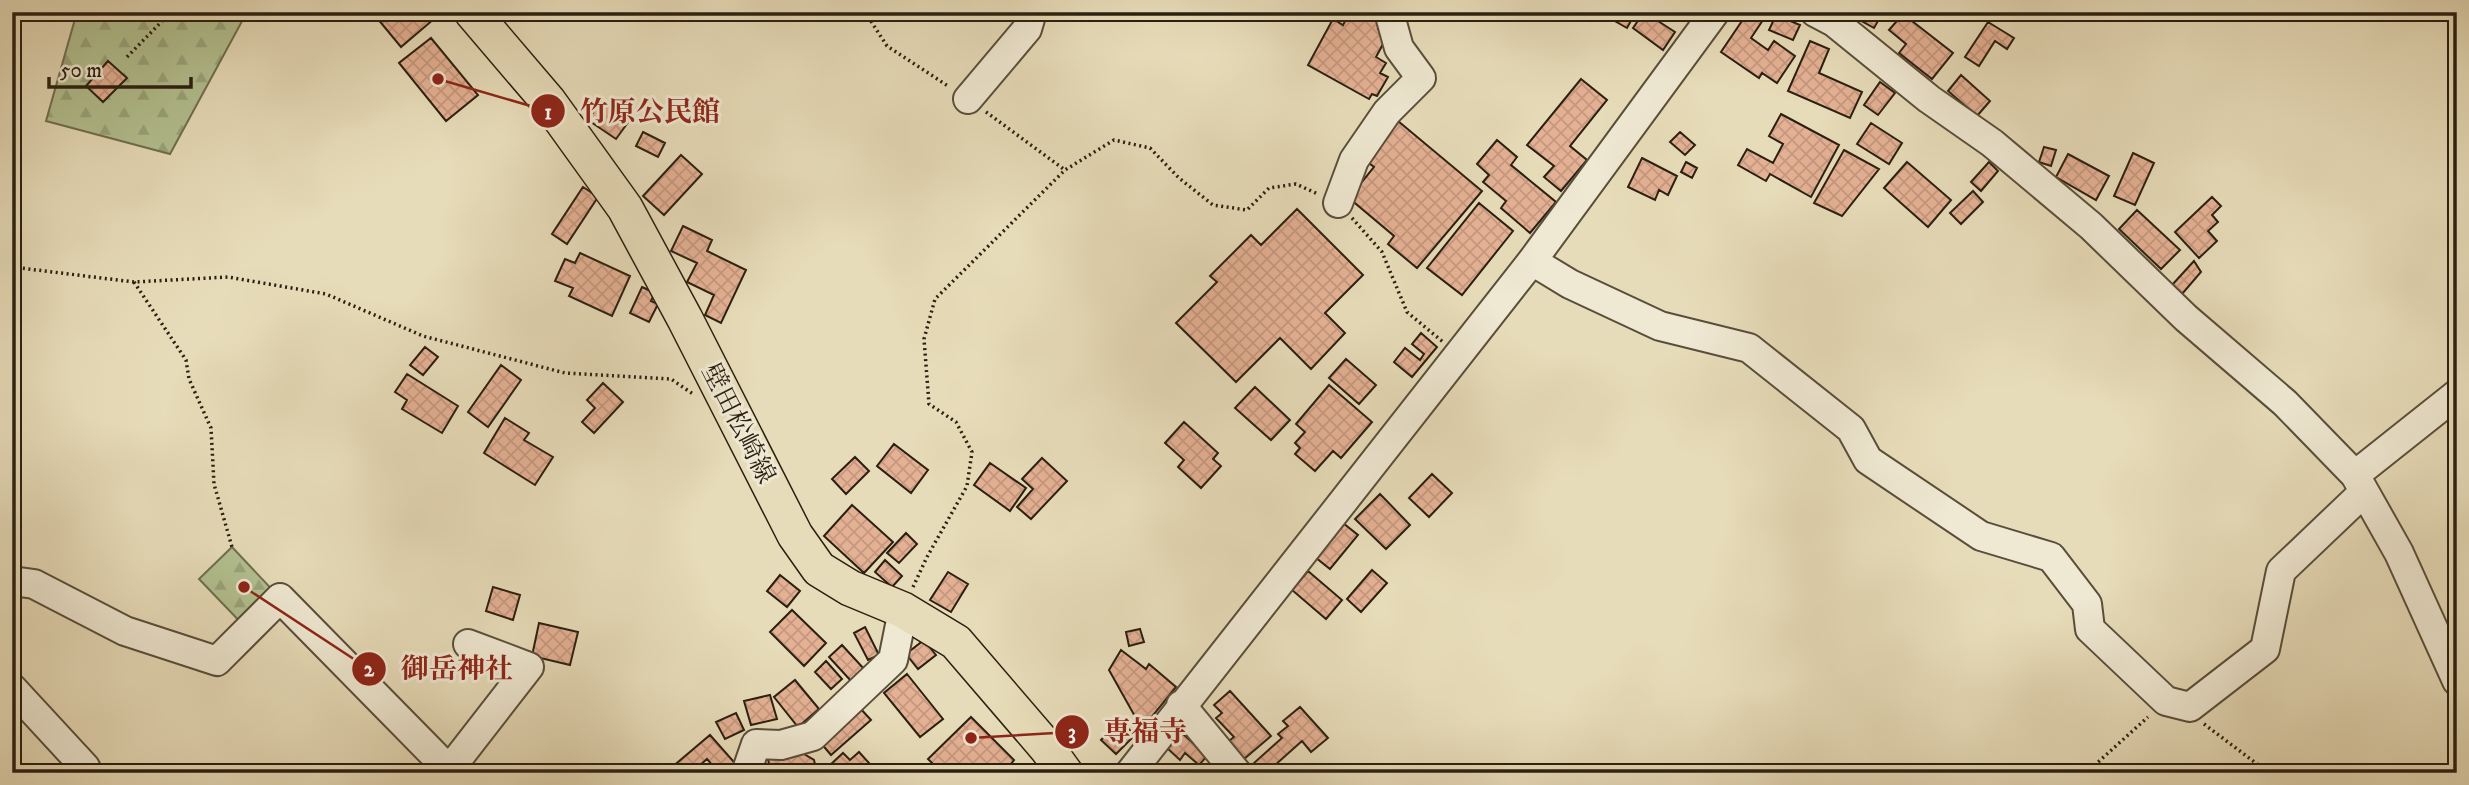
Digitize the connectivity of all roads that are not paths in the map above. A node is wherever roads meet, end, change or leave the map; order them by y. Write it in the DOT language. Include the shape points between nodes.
graph roads {
  1 [pos="472,12"];
  2 [pos="1032,12"];
  3 [pos="1389,12"];
  4 [pos="1715,12"];
  5 [pos="1815,12"];
  6 [pos="968,99"];
  7 [pos="1338,203"];
  8 [pos="1532,261"];
  9 [pos="2457,394"];
  10 [pos="2360,484"];
  11 [pos="12,581"];
  12 [pos="903,610"];
  13 [pos="468,644"];
  14 [pos="2457,681"];
  15 [pos="12,688"];
  16 [pos="1181,705"];
  17 [pos="451,771"];
  18 [pos="88,773"];
  19 [pos="746,773"];
  20 [pos="1065,773"];
  21 [pos="1130,773"];
  22 [pos="1237,773"];
  1 -- 12 [label="main road, 壁田松崎線" via="548,101 625,208 796,535 820,569 850,589"];
  2 -- 6 [label="street" via="1027,29"];
  3 -- 7 [label="street" via="1399,48 1421,78 1387,112 1354,160"];
  4 -- 8 [label="street"];
  5 -- 10 [label="street" via="1992,144 2091,226 2186,318 2285,402"];
  8 -- 10 [label="street" via="1660,326 1749,348 1851,429 1868,460 1981,536 2051,557 2087,604 2090,629 2178,704 2265,649 2281,571"];
  8 -- 16 [label="street"];
  9 -- 10 [label="street"];
  10 -- 14 [label="street" via="2399,553"];
  11 -- 17 [label="street" via="34,584 125,631 217,661 280,598"];
  12 -- 19 [label="street" via="893,660 813,736 780,745 756,744"];
  12 -- 20 [label="main road, 壁田松崎線" via="956,642"];
  13 -- 17 [label="street" via="529,667"];
  15 -- 18 [label="street"];
  16 -- 21 [label="street"];
  16 -- 22 [label="street"];
}
